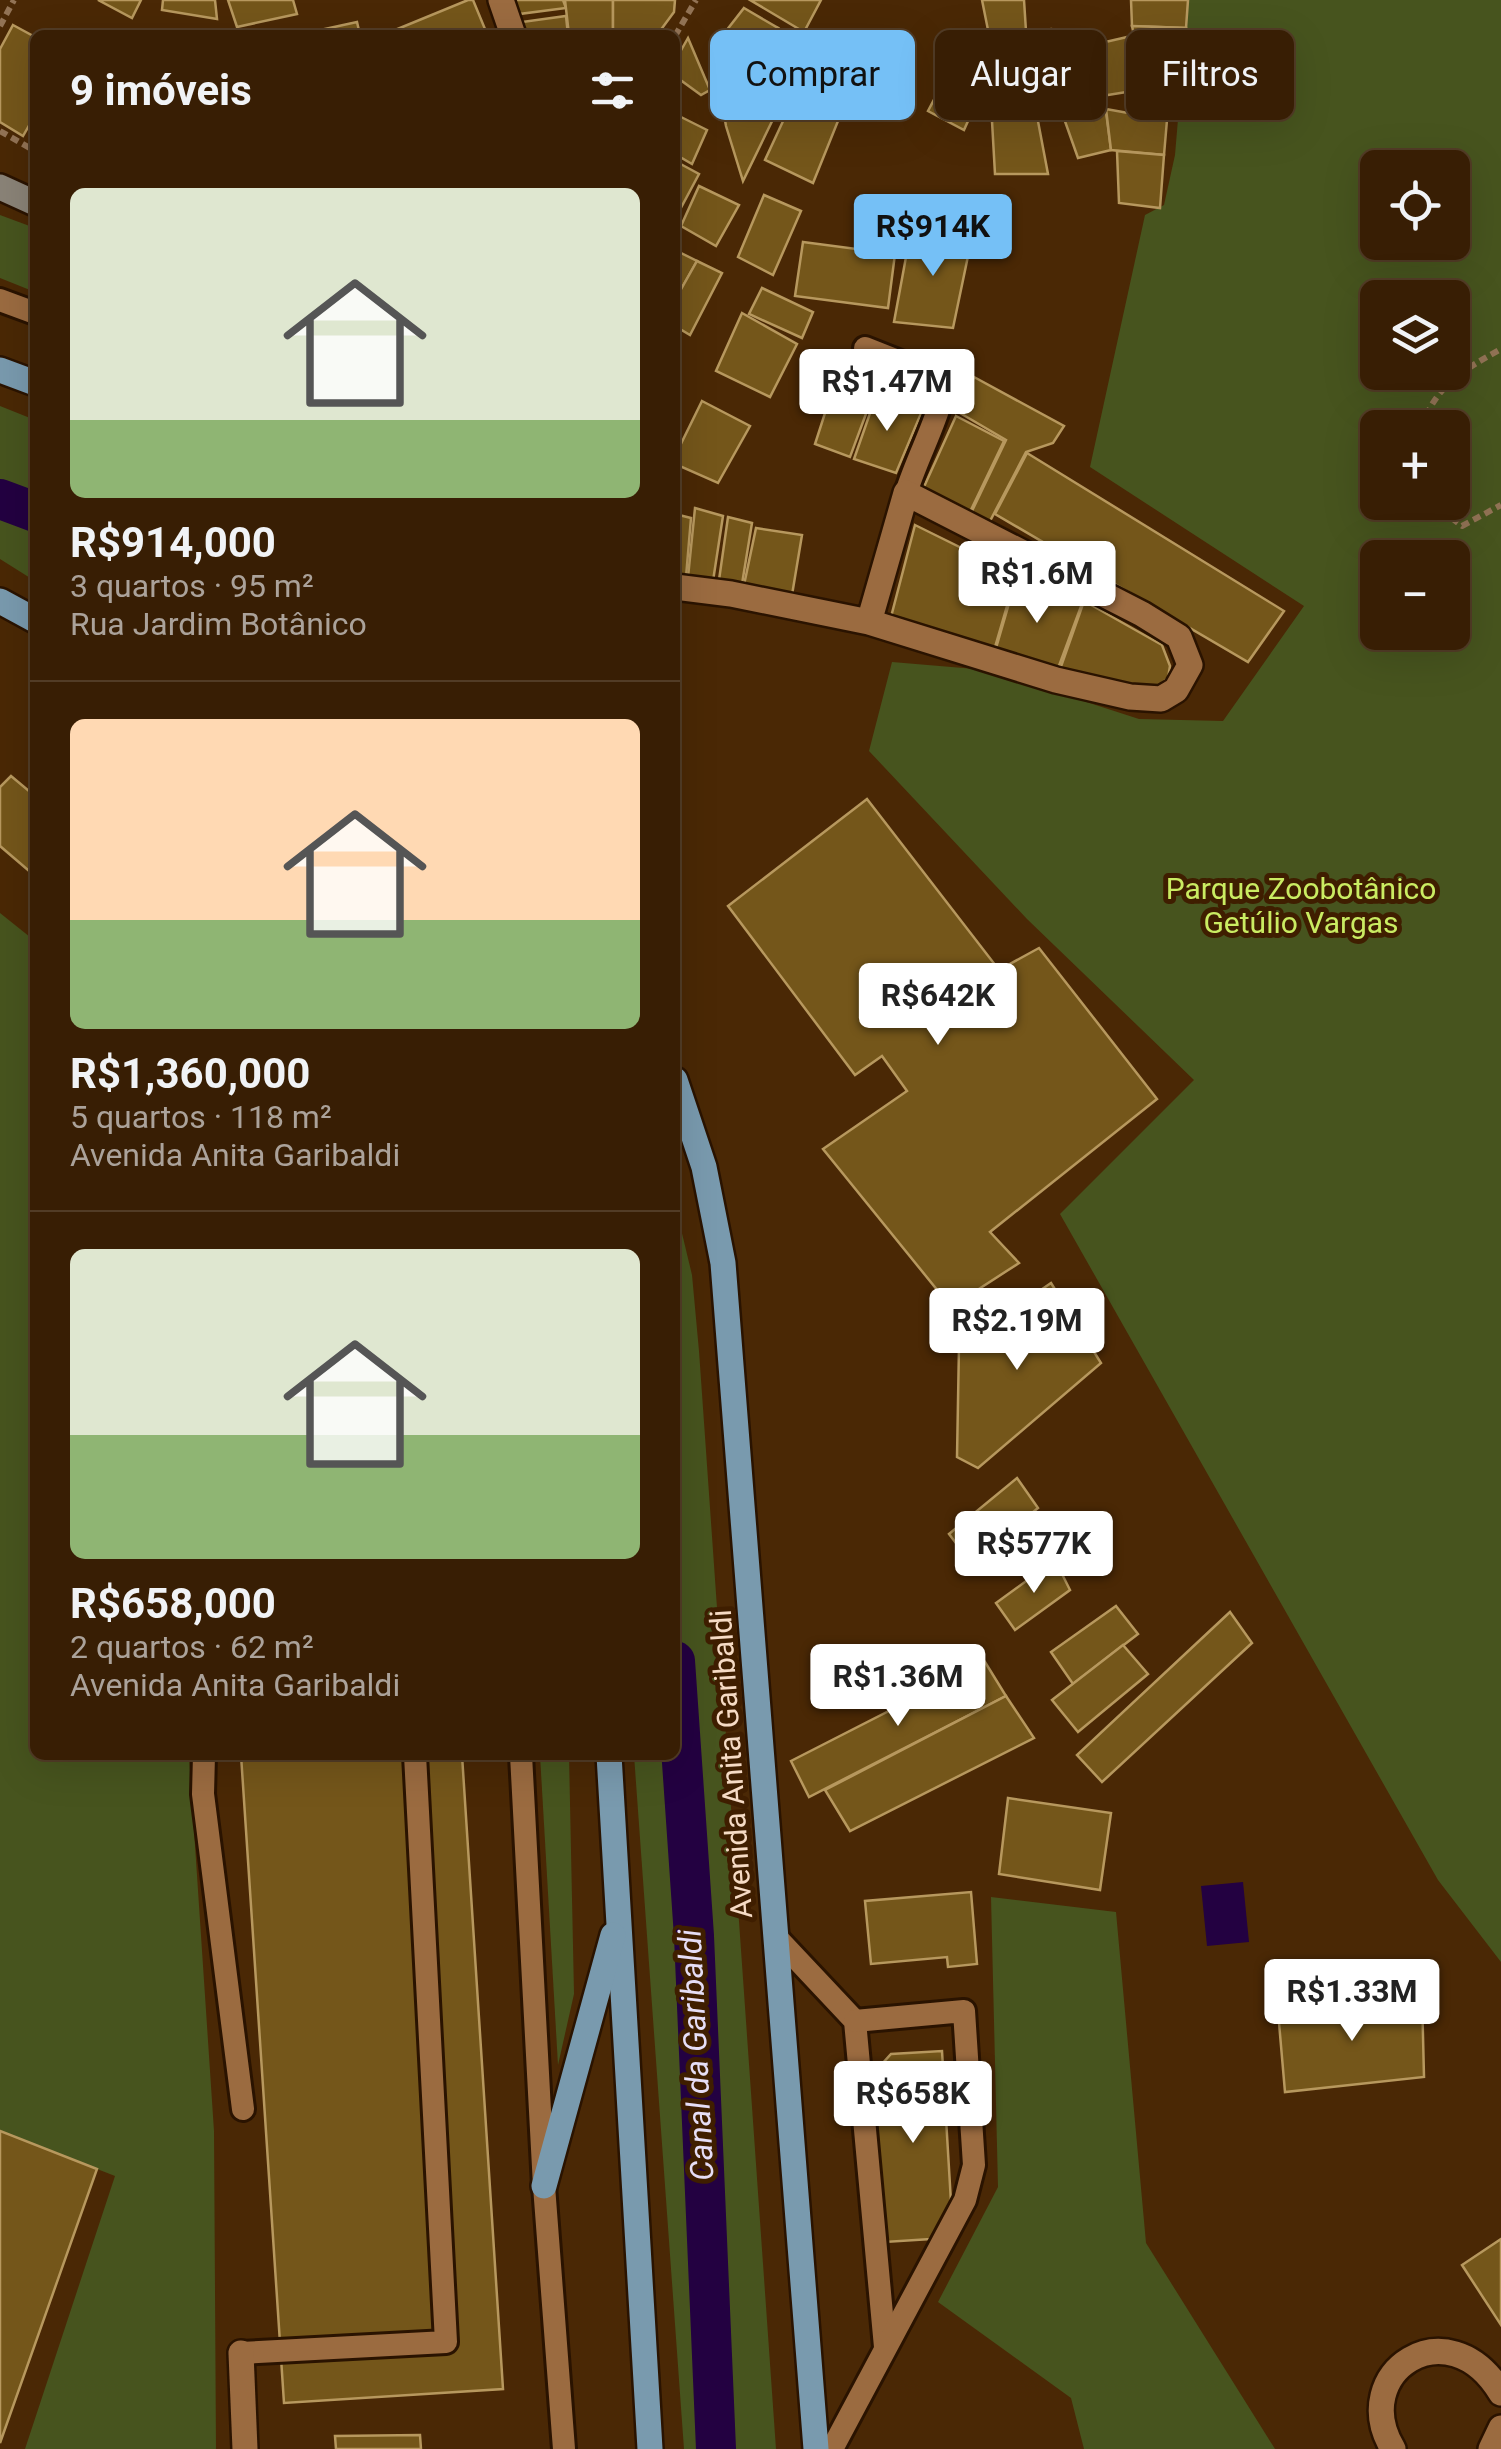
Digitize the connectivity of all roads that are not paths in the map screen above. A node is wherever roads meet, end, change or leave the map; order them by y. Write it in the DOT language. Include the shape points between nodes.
graph roads {
  1 [pos="500,0"];
  2 [pos="511,30"];
  3 [pos="0,186"];
  4 [pos="30,201"];
  5 [pos="0,300"];
  6 [pos="30,311"];
  7 [pos="864,348"];
  8 [pos="0,370"];
  9 [pos="30,381"];
  10 [pos="906,494"];
  11 [pos="680,587"];
  12 [pos="0,601"];
  13 [pos="30,617"];
  14 [pos="869,622"];
  15 [pos="680,1095"];
  16 [pos="204,1760"];
  17 [pos="414,1760"];
  18 [pos="521,1760"];
  19 [pos="610,1760"];
  20 [pos="618,1916"];
  21 [pos="777,1938"];
  22 [pos="856,2021"];
  23 [pos="243,2109"];
  24 [pos="544,2186"];
  25 [pos="885,2349"];
  26 [pos="241,2353"];
  27 [pos="1501,2393"];
  28 [pos="1501,2428"];
  29 [pos="245,2449"];
  30 [pos="564,2449"];
  31 [pos="650,2449"];
  32 [pos="816,2449"];
  33 [pos="832,2449"];
  34 [pos="1392,2449"];
  35 [pos="1492,2449"];
  1 -- 2 [label="street"];
  3 -- 4 [label="street"];
  5 -- 6 [label="lane"];
  7 -- 10 [label="lane" via="933,375 944,391"];
  8 -- 9 [label="main road"];
  10 -- 14 [label="street"];
  10 -- 14 [label="street" via="1142,614 1179,637 1190,665 1176,690 1161,699 1130,696"];
  11 -- 14 [label="street"];
  12 -- 13 [label="main road"];
  15 -- 21 [label="main road, Avenida Anita Garibaldi" via="704,1167 723,1263"];
  16 -- 23 [label="lane"];
  17 -- 26 [label="lane" via="446,2342"];
  18 -- 24 [label="lane"];
  19 -- 20 [label="main road"];
  20 -- 24 [label="main road"];
  20 -- 31 [label="main road"];
  21 -- 22 [label="lane"];
  21 -- 32 [label="main road, Avenida Anita Garibaldi"];
  22 -- 25 [label="lane"];
  22 -- 25 [label="lane" via="964,2011 974,2164 965,2200"];
  24 -- 30 [label="lane"];
  25 -- 33 [label="lane"];
  26 -- 29 [label="street"];
  27 -- 34 [label="street" via="1487,2370 1464,2354 1436,2350 1409,2359 1389,2378 1380,2404 1382,2432"];
  28 -- 35 [label="street"];
}
